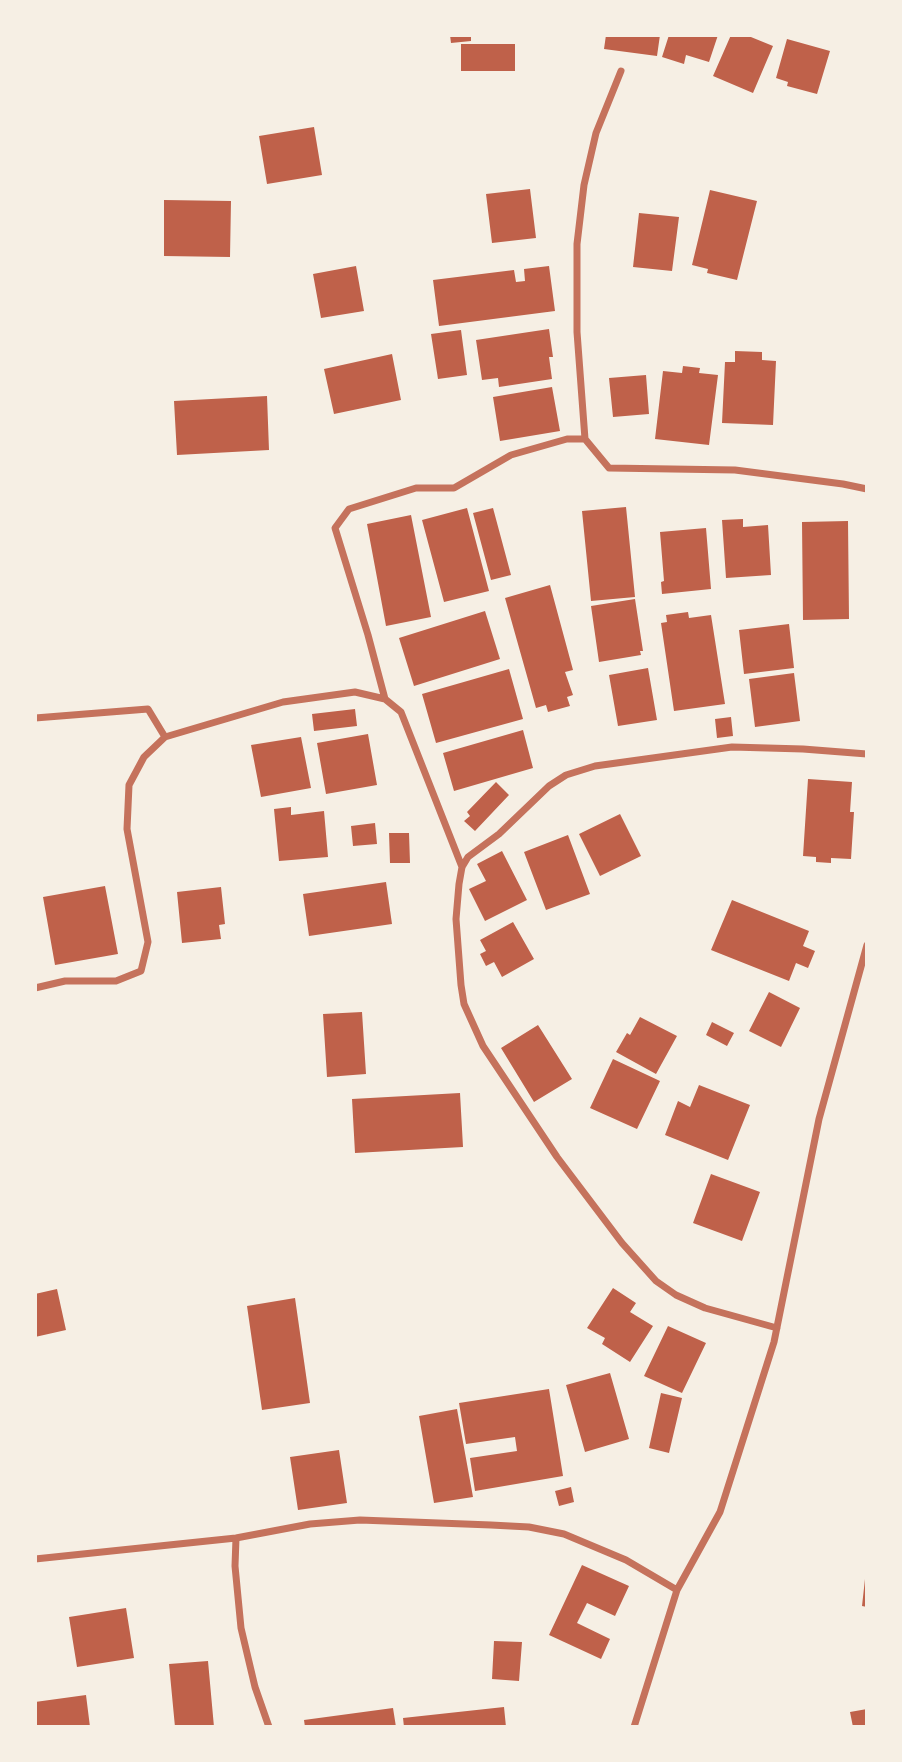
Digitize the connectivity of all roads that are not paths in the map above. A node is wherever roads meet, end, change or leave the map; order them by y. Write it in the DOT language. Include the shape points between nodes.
graph roads {
  1 [pos="621,71"];
  2 [pos="585,439"];
  3 [pos="867,489"];
  4 [pos="385,699"];
  5 [pos="35,718"];
  6 [pos="165,737"];
  7 [pos="867,754"];
  8 [pos="462,867"];
  9 [pos="867,945"];
  10 [pos="35,988"];
  11 [pos="777,1328"];
  12 [pos="236,1538"];
  13 [pos="35,1559"];
  14 [pos="677,1590"];
  15 [pos="269,1727"];
  16 [pos="634,1727"];
  1 -- 2 [label="street" via="596,133 577,244 577,332"];
  2 -- 3 [label="street" via="609,468 734,470"];
  2 -- 4 [label="street" via="567,439 511,455 454,488 415,488 349,509 335,528"];
  4 -- 6 [label="street" via="355,692 283,702"];
  4 -- 8 [label="street" via="401,712"];
  5 -- 6 [label="street" via="148,709"];
  6 -- 10 [label="street" via="144,757 130,785 127,829 148,942 141,971 116,981 65,981"];
  7 -- 8 [label="street" via="732,747 595,765 549,786"];
  8 -- 11 [label="street" via="456,919 464,1004 483,1046 557,1157 656,1281 705,1308"];
  9 -- 11 [label="street" via="819,1119"];
  11 -- 14 [label="street" via="720,1512"];
  12 -- 13 [label="street"];
  12 -- 14 [label="street" via="360,1520 529,1527 564,1534 626,1560"];
  12 -- 15 [label="street" via="242,1628"];
  14 -- 16 [label="street"];
}
